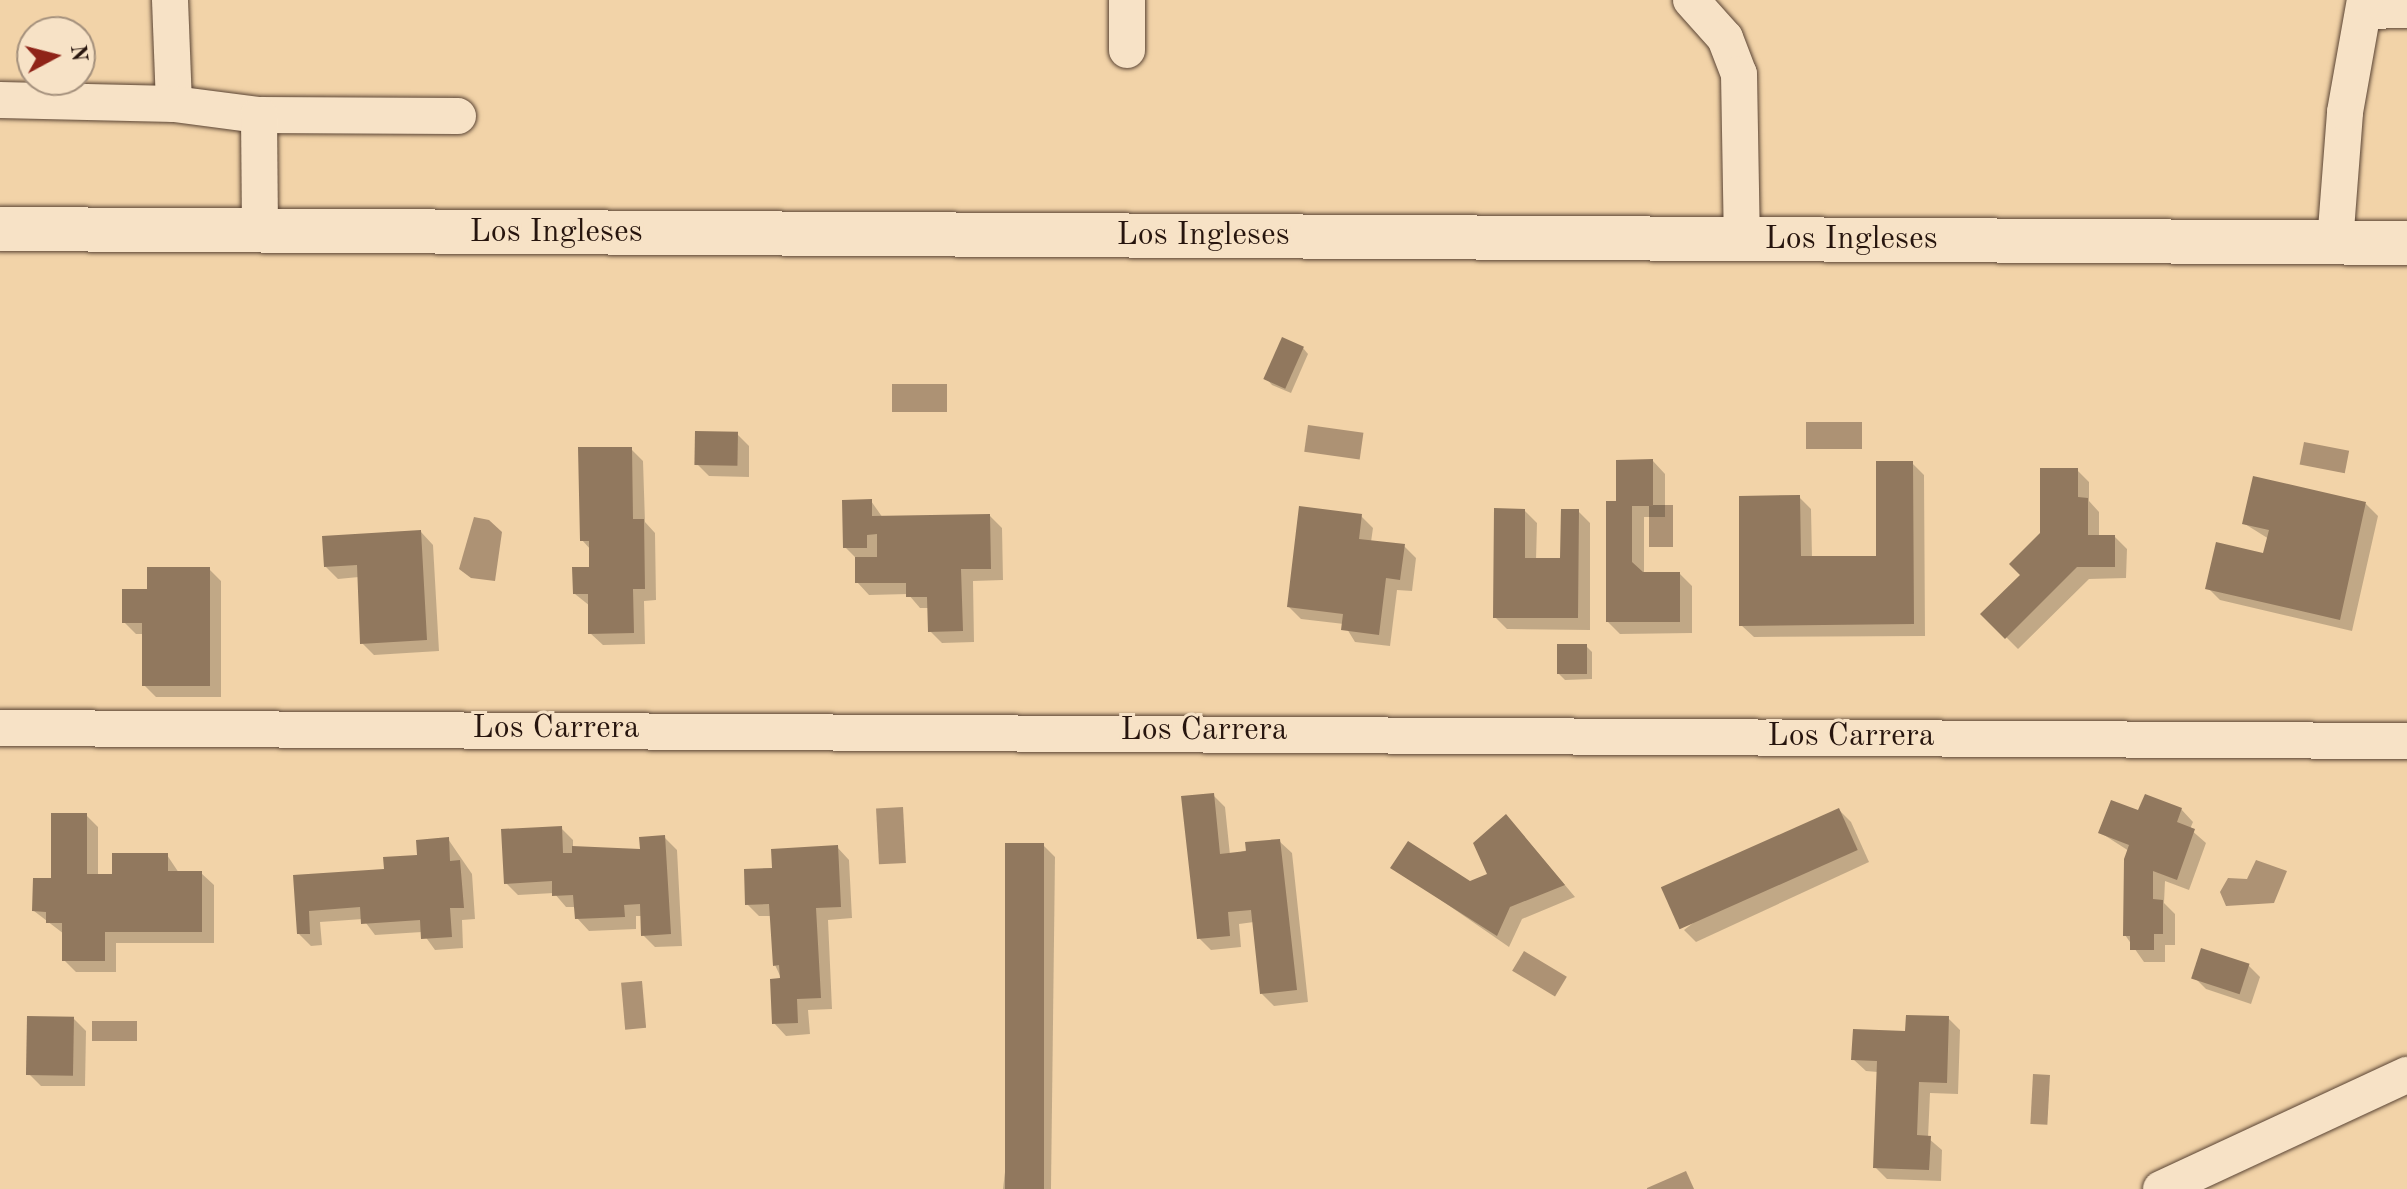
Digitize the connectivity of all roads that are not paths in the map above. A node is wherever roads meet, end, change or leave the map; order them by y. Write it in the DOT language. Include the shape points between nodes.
graph roads {
  1 [pos="170,0"];
  2 [pos="1127,0"];
  3 [pos="1691,0"];
  4 [pos="2364,5"];
  5 [pos="2407,10"];
  6 [pos="1127,50"];
  7 [pos="0,100"];
  8 [pos="174,104"];
  9 [pos="259,115"];
  10 [pos="458,116"];
  11 [pos="0,229"];
  12 [pos="260,231"];
  13 [pos="1742,239"];
  14 [pos="2335,243"];
  15 [pos="2407,243"];
  16 [pos="0,728"];
  17 [pos="2407,741"];
  18 [pos="2407,1075"];
  19 [pos="2161,1189"];
  1 -- 8 [label="street"];
  2 -- 6 [label="street"];
  3 -- 13 [label="street" via="1720,31 1739,74"];
  4 -- 5 [label="street"];
  4 -- 14 [label="street" via="2345,112"];
  7 -- 8 [label="street"];
  8 -- 9 [label="street"];
  9 -- 10 [label="street"];
  9 -- 12 [label="street"];
  11 -- 12 [label="street, Los Ingleses"];
  12 -- 13 [label="street, Los Ingleses"];
  13 -- 14 [label="street, Los Ingleses"];
  14 -- 15 [label="street, Los Ingleses"];
  16 -- 17 [label="street, Los Carrera"];
  18 -- 19 [label="street"];
}
